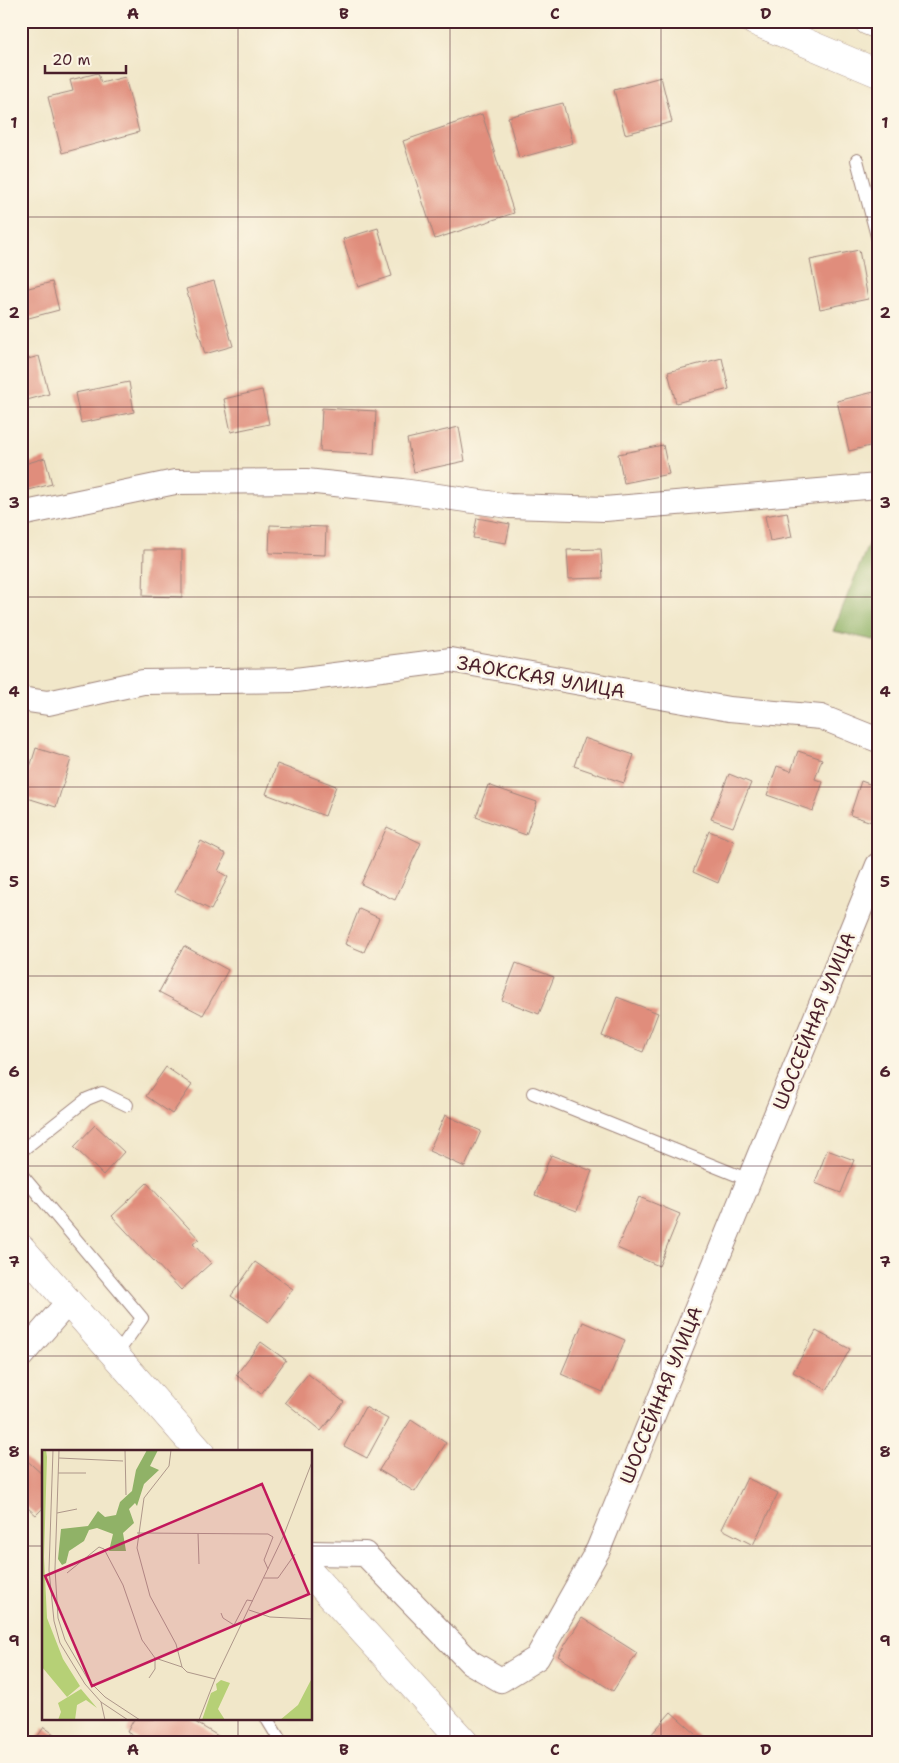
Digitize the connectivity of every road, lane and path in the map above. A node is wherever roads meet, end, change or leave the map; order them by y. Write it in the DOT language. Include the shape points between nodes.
graph roads {
  1 [pos="754,21"];
  2 [pos="868,21"];
  3 [pos="878,25"];
  4 [pos="878,73"];
  5 [pos="857,160"];
  6 [pos="878,240"];
  7 [pos="878,486"];
  8 [pos="21,514"];
  9 [pos="21,699"];
  10 [pos="878,740"];
  11 [pos="878,865"];
  12 [pos="533,1093"];
  13 [pos="127,1105"];
  14 [pos="21,1150"];
  15 [pos="21,1174"];
  16 [pos="749,1180"];
  17 [pos="21,1248"];
  18 [pos="69,1301"];
  19 [pos="116,1355"];
  20 [pos="21,1356"];
  21 [pos="198,1450"];
  22 [pos="312,1553"];
  23 [pos="312,1575"];
  24 [pos="268,1720"];
  25 [pos="281,1742"];
  26 [pos="464,1742"];
  1 -- 4 [label="main road"];
  2 -- 3 [label="main road"];
  5 -- 6 [label="lane"];
  7 -- 8 [label="street" via="605,508 509,506 306,481 175,482"];
  9 -- 10 [label="street, ЗАОКСКАЯ УЛИЦА" via="48,703 143,682 296,680 451,660 729,709 821,717"];
  11 -- 16 [label="street, ШОССЕЙНАЯ УЛИЦА"];
  12 -- 16 [label="lane"];
  13 -- 14 [label="lane" via="102,1093 88,1099"];
  15 -- 19 [label="lane" via="142,1318"];
  16 -- 22 [label="street, ШОССЕЙНАЯ УЛИЦА" via="598,1550 538,1658 500,1680 470,1662 365,1554"];
  17 -- 18 [label="main road"];
  18 -- 19 [label="main road"];
  18 -- 20 [label="street"];
  19 -- 21 [label="main road"];
  23 -- 26 [label="main road"];
  24 -- 25 [label="lane"];
}
